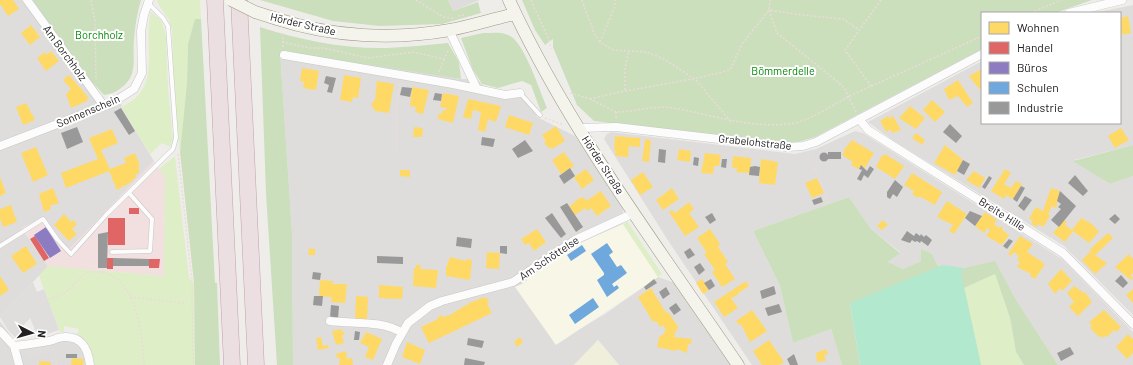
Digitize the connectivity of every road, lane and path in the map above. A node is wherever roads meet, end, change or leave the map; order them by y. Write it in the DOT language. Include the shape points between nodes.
graph roads {
  1 [pos="27,0"];
  2 [pos="91,0"];
  3 [pos="215,0"];
  4 [pos="231,0"];
  5 [pos="239,0"];
  6 [pos="416,0"];
  7 [pos="508,0"];
  8 [pos="531,0"];
  9 [pos="582,0"];
  10 [pos="615,0"];
  11 [pos="770,0"];
  12 [pos="881,0"];
  13 [pos="1061,0"];
  14 [pos="1122,0"];
  15 [pos="149,1"];
  16 [pos="769,10"];
  17 [pos="1034,12"];
  18 [pos="1073,12"];
  19 [pos="515,14"];
  20 [pos="464,15"];
  21 [pos="859,30"];
  22 [pos="452,35"];
  23 [pos="283,36"];
  24 [pos="981,36"];
  25 [pos="600,42"];
  26 [pos="551,49"];
  27 [pos="629,50"];
  28 [pos="284,55"];
  29 [pos="981,55"];
  30 [pos="444,59"];
  31 [pos="401,75"];
  32 [pos="696,80"];
  33 [pos="436,81"];
  34 [pos="871,86"];
  35 [pos="477,89"];
  36 [pos="625,90"];
  37 [pos="520,93"];
  38 [pos="570,93"];
  39 [pos="97,96"];
  40 [pos="850,97"];
  41 [pos="590,99"];
  42 [pos="104,106"];
  43 [pos="616,112"];
  44 [pos="540,115"];
  45 [pos="859,119"];
  46 [pos="731,122"];
  47 [pos="616,126"];
  48 [pos="578,128"];
  49 [pos="176,138"];
  50 [pos="807,145"];
  51 [pos="0,146"];
  52 [pos="397,154"];
  53 [pos="129,193"];
  54 [pos="829,203"];
  55 [pos="634,212"];
  56 [pos="0,246"];
  57 [pos="112,252"];
  58 [pos="130,297"];
  59 [pos="184,303"];
  60 [pos="37,304"];
  61 [pos="330,321"];
  62 [pos="1133,324"];
  63 [pos="0,331"];
  64 [pos="402,332"];
  65 [pos="14,346"];
  66 [pos="55,354"];
  67 [pos="19,365"];
  68 [pos="56,365"];
  69 [pos="90,365"];
  70 [pos="144,365"];
  71 [pos="193,365"];
  72 [pos="232,365"];
  73 [pos="256,365"];
  74 [pos="387,365"];
  75 [pos="738,365"];
  1 -- 39 [label="street, Am Borchholz"];
  2 -- 39 [label="path" via="95,21"];
  3 -- 72 [label="highway"];
  4 -- 22 [label="main road, Hörder Straße, bridge" via="255,12 317,29 369,35"];
  5 -- 73 [label="highway"];
  6 -- 20 [label="path" via="443,17 454,18"];
  7 -- 19 [label="main road"];
  8 -- 26 [label="path" via="550,40"];
  9 -- 25 [label="path"];
  10 -- 25 [label="path" via="615,6"];
  11 -- 16 [label="path"];
  12 -- 21 [label="path"];
  13 -- 17 [label="path"];
  14 -- 18 [label="street"];
  15 -- 42 [label="street, Sonnenschein" via="141,31 142,73 134,89"];
  15 -- 49 [label="lane" via="168,26"];
  16 -- 21 [label="path" via="843,19"];
  16 -- 32 [label="path" via="742,44 730,70"];
  16 -- 40 [label="path" via="778,33 844,88"];
  19 -- 22 [label="main road, Hörder Straße"];
  19 -- 48 [label="main road, Hörder Straße" via="549,80"];
  21 -- 34 [label="path" via="844,50"];
  22 -- 30 [label="path"];
  22 -- 35 [label="street"];
  23 -- 30 [label="path" via="282,42 368,58 413,52"];
  24 -- 34 [label="path"];
  25 -- 27 [label="path" via="613,50"];
  27 -- 32 [label="path" via="646,52 664,59"];
  27 -- 36 [label="path" via="625,68"];
  28 -- 31 [label="street"];
  29 -- 45 [label="street, Grabelohstraße"];
  30 -- 33 [label="path"];
  31 -- 33 [label="street"];
  31 -- 52 [label="path" via="397,95"];
  32 -- 36 [label="path"];
  32 -- 46 [label="path"];
  33 -- 35 [label="street"];
  34 -- 40 [label="path"];
  35 -- 37 [label="street" via="506,95"];
  36 -- 41 [label="path"];
  37 -- 44 [label="lane"];
  38 -- 41 [label="path"];
  39 -- 42 [label="street, Am Borchholz"];
  40 -- 45 [label="path"];
  40 -- 46 [label="path" via="805,120 791,124 754,125"];
  41 -- 43 [label="path"];
  42 -- 51 [label="street, Sonnenschein"];
  43 -- 46 [label="path" via="650,107 673,108"];
  43 -- 47 [label="path"];
  44 -- 48 [label="path" via="556,123"];
  45 -- 50 [label="street, Grabelohstraße"];
  45 -- 62 [label="street, Breite Hille" via="868,130 1063,253"];
  47 -- 48 [label="street, Grabelohstraße"];
  47 -- 50 [label="street, Grabelohstraße" via="787,147"];
  48 -- 55 [label="main road, Hörder Straße"];
  49 -- 53 [label="lane" via="173,149"];
  49 -- 71 [label="path" via="192,281"];
  50 -- 54 [label="path"];
  53 -- 56 [label="lane" via="71,254 43,219"];
  53 -- 57 [label="lane" via="152,219 150,251"];
  55 -- 64 [label="street, Am Schöttelse" via="575,240 513,282 430,306 413,319"];
  55 -- 75 [label="main road, Hörder Straße"];
  58 -- 59 [label="path"];
  58 -- 60 [label="path" via="116,277 92,271 82,275 65,293"];
  58 -- 70 [label="path" via="139,318"];
  61 -- 64 [label="street" via="381,324"];
  63 -- 65 [label="street"];
  64 -- 74 [label="street, Am Schöttelse"];
  65 -- 67 [label="street"];
  65 -- 69 [label="street" via="62,337 75,338 89,352"];
  66 -- 68 [label="path"];
}
